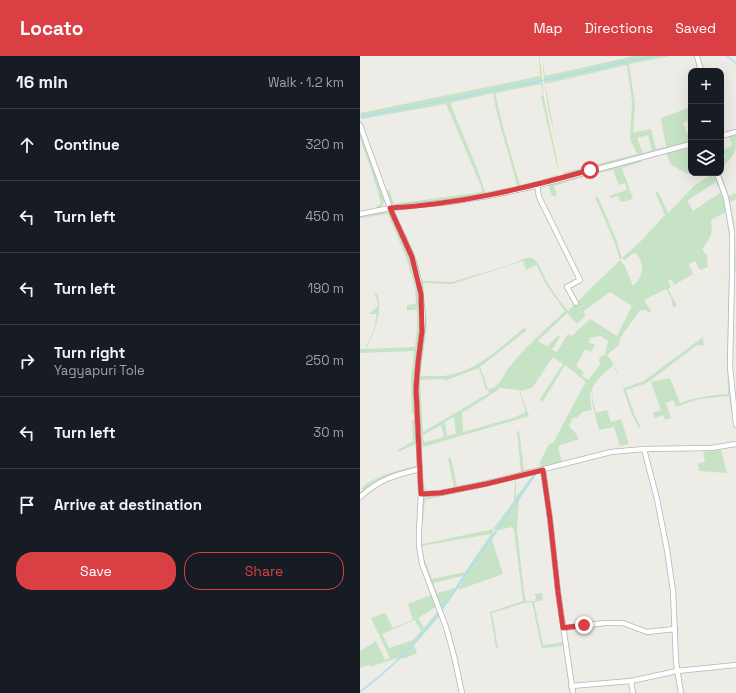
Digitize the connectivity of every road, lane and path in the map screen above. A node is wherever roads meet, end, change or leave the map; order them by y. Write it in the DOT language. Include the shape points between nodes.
graph roads {
  1 [pos="697,56"];
  2 [pos="700,68"];
  3 [pos="360,125"];
  4 [pos="736,132"];
  5 [pos="724,134"];
  6 [pos="688,145"];
  7 [pos="718,176"];
  8 [pos="537,185"];
  9 [pos="390,208"];
  10 [pos="360,214"];
  11 [pos="576,303"];
  12 [pos="736,425"];
  13 [pos="736,444"];
  14 [pos="644,448"];
  15 [pos="420,469"];
  16 [pos="543,470"];
  17 [pos="421,494"];
  18 [pos="360,496"];
  19 [pos="563,628"];
  20 [pos="675,629"];
  21 [pos="736,665"];
  22 [pos="677,671"];
  23 [pos="631,681"];
  24 [pos="571,686"];
  25 [pos="462,693"];
  26 [pos="573,693"];
  27 [pos="632,693"];
  28 [pos="681,693"];
  1 -- 2 [label="street"];
  3 -- 9 [label="street"];
  4 -- 5 [label="street"];
  6 -- 8 [label="street"];
  7 -- 12 [label="street" via="726,198 732,232 730,367"];
  8 -- 9 [label="street" via="489,196"];
  8 -- 11 [label="street" via="539,197 580,280 567,287"];
  9 -- 10 [label="street"];
  9 -- 15 [label="street" via="412,257 421,294 422,331 416,389"];
  13 -- 14 [label="street" via="711,448"];
  14 -- 16 [label="street" via="611,452"];
  14 -- 20 [label="street" via="667,550"];
  15 -- 17 [label="street"];
  15 -- 18 [label="street" via="380,481"];
  16 -- 17 [label="street" via="447,492"];
  16 -- 19 [label="street"];
  17 -- 25 [label="street" via="418,538 420,556 446,627"];
  19 -- 20 [label="street" via="623,623 647,632"];
  19 -- 24 [label="street"];
  20 -- 22 [label="street"];
  21 -- 22 [label="street"];
  22 -- 23 [label="street"];
  22 -- 28 [label="street"];
  23 -- 24 [label="street"];
  23 -- 27 [label="street"];
  24 -- 26 [label="street"];
}
